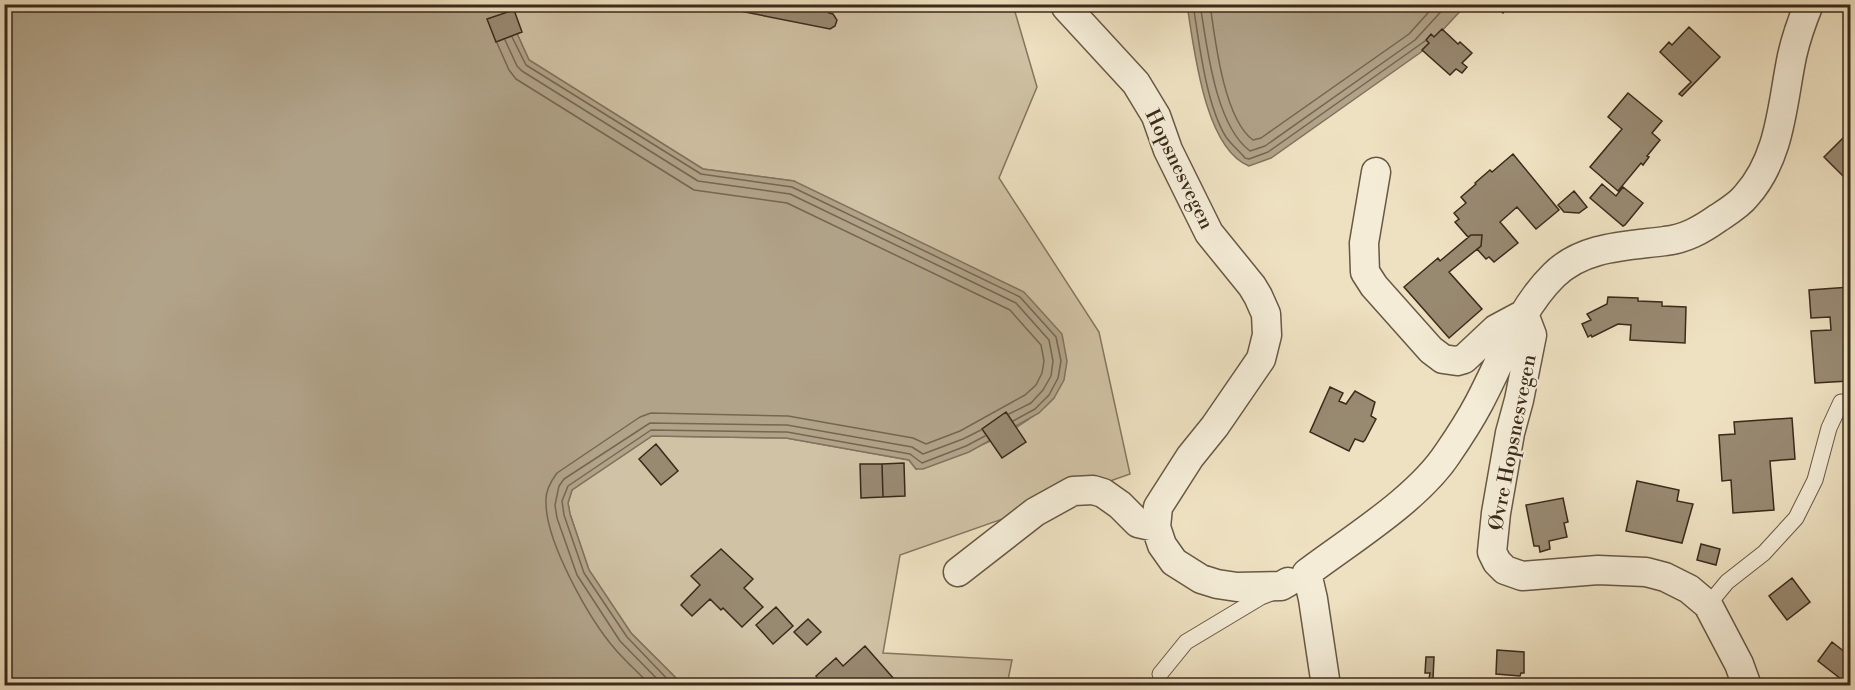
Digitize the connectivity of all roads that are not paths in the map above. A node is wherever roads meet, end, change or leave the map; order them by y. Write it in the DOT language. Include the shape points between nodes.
graph roads {
  1 [pos="1809,4"];
  2 [pos="1066,7"];
  3 [pos="1376,172"];
  4 [pos="1524,314"];
  5 [pos="1841,402"];
  6 [pos="1156,527"];
  7 [pos="958,572"];
  8 [pos="1298,577"];
  9 [pos="1708,605"];
  10 [pos="1160,674"];
  11 [pos="1326,686"];
  12 [pos="1747,686"];
  1 -- 4 [label="street" via="1792,56 1773,150 1746,196 1704,227 1680,239 1584,255 1556,273"];
  2 -- 6 [label="street, Hopsnesvegen" via="1136,83 1156,116 1168,150 1209,233 1252,286 1266,314 1267,334 1261,359 1158,507"];
  3 -- 4 [label="street" via="1364,243 1365,272 1431,350 1443,359 1457,361 1471,354 1496,329"];
  4 -- 8 [label="street" via="1479,405 1447,456 1404,500"];
  4 -- 9 [label="street, Øvre Hopsnesvegen" via="1532,335 1496,513 1492,552 1497,562 1505,570 1522,576 1598,570 1647,572 1689,589"];
  5 -- 9 [label="lane" via="1829,428 1815,480 1796,518"];
  6 -- 7 [label="street" via="1138,523 1103,493 1073,491 1035,512"];
  6 -- 8 [label="street" via="1174,562 1201,579 1238,587 1281,586"];
  8 -- 10 [label="lane" via="1186,642"];
  8 -- 11 [label="street" via="1313,598"];
  9 -- 12 [label="street, Øvre Hopsnesvegen"];
}
